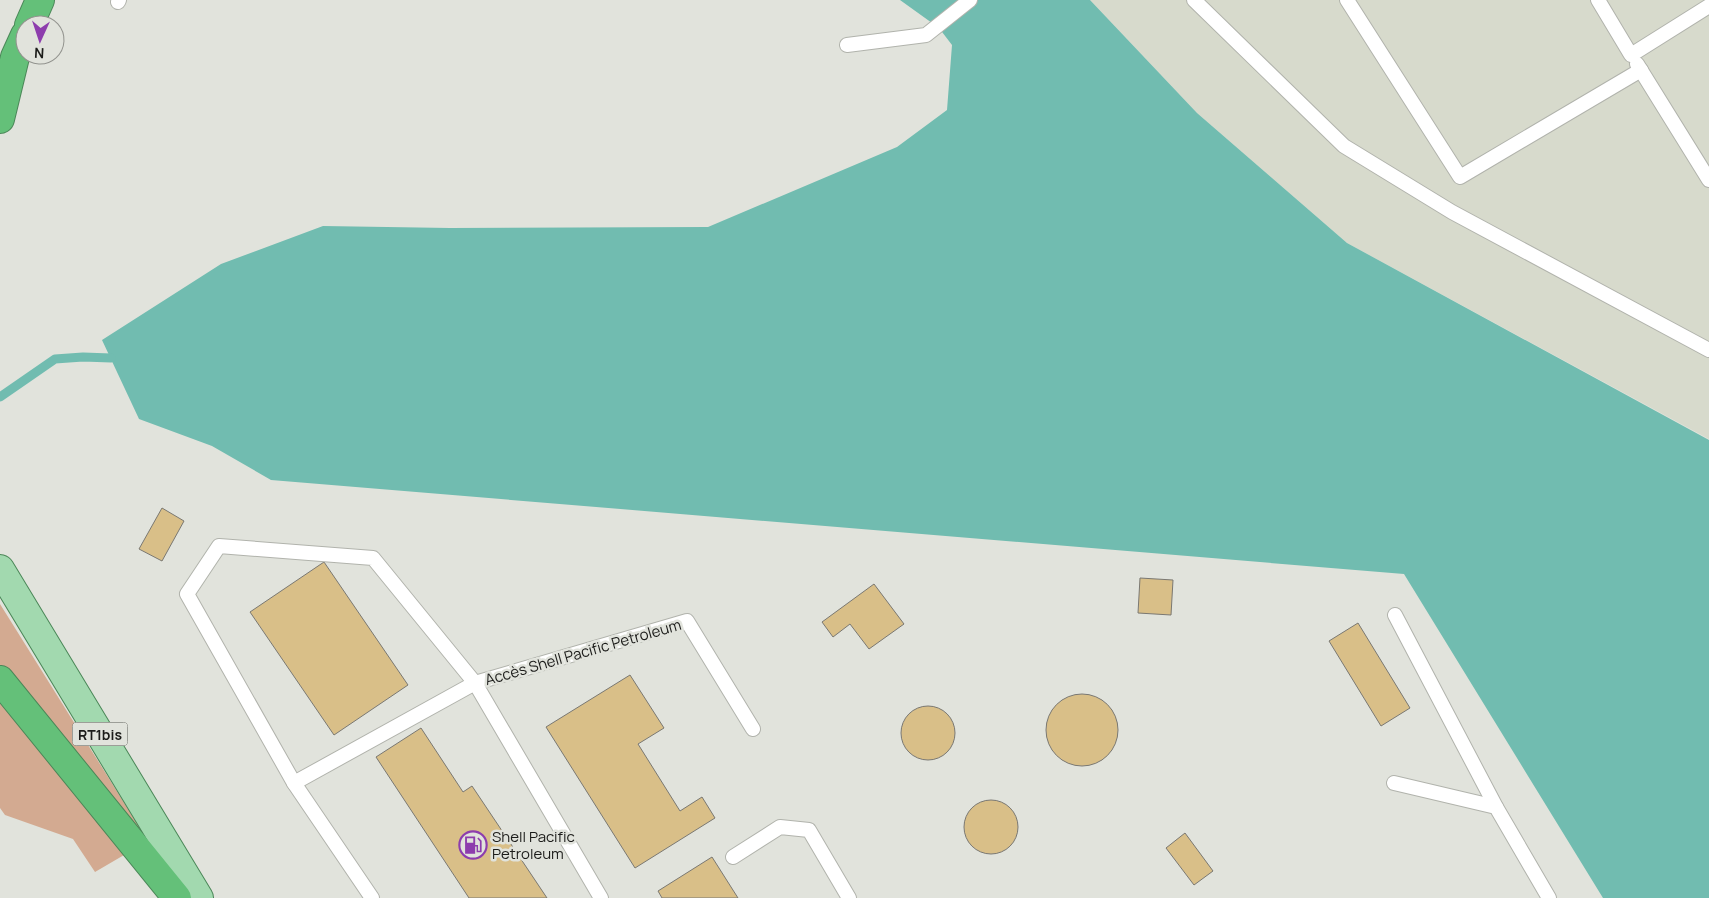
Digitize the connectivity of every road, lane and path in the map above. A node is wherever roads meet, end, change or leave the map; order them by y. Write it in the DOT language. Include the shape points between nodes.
graph roads {
  1 [pos="40,0"];
  2 [pos="970,0"];
  3 [pos="1194,0"];
  4 [pos="1348,0"];
  5 [pos="1598,0"];
  6 [pos="1709,6"];
  7 [pos="33,15"];
  8 [pos="846,46"];
  9 [pos="1631,55"];
  10 [pos="15,57"];
  11 [pos="1642,70"];
  12 [pos="0,119"];
  13 [pos="1709,180"];
  14 [pos="1709,350"];
  15 [pos="0,569"];
  16 [pos="1395,616"];
  17 [pos="0,680"];
  18 [pos="475,683"];
  19 [pos="753,729"];
  20 [pos="294,783"];
  21 [pos="1394,783"];
  22 [pos="1496,807"];
  23 [pos="733,857"];
  24 [pos="598,896"];
  25 [pos="177,898"];
  26 [pos="199,898"];
  27 [pos="372,898"];
  28 [pos="849,898"];
  29 [pos="1549,898"];
  1 -- 7 [label="highway"];
  2 -- 8 [label="lane" via="926,35"];
  3 -- 14 [label="lane" via="1344,146 1452,212"];
  4 -- 11 [label="lane" via="1460,177"];
  5 -- 9 [label="lane"];
  6 -- 9 [label="lane"];
  9 -- 11 [label="lane"];
  10 -- 12 [label="highway"];
  11 -- 13 [label="lane"];
  15 -- 26 [label="main road, RT1bis"];
  16 -- 22 [label="lane"];
  17 -- 25 [label="highway"];
  18 -- 19 [label="lane, Accès Shell Pacific Petroleum" via="687,621"];
  18 -- 20 [label="lane, Accès Shell Pacific Petroleum"];
  18 -- 20 [label="lane, Accès Shell Pacific Petroleum" via="373,558 219,546 187,594"];
  18 -- 24 [label="lane, Accès Shell Pacific Petroleum"];
  20 -- 27 [label="lane, Accès Shell Pacific Petroleum"];
  21 -- 22 [label="lane"];
  22 -- 29 [label="lane"];
  23 -- 28 [label="lane" via="780,827 809,830"];
}
